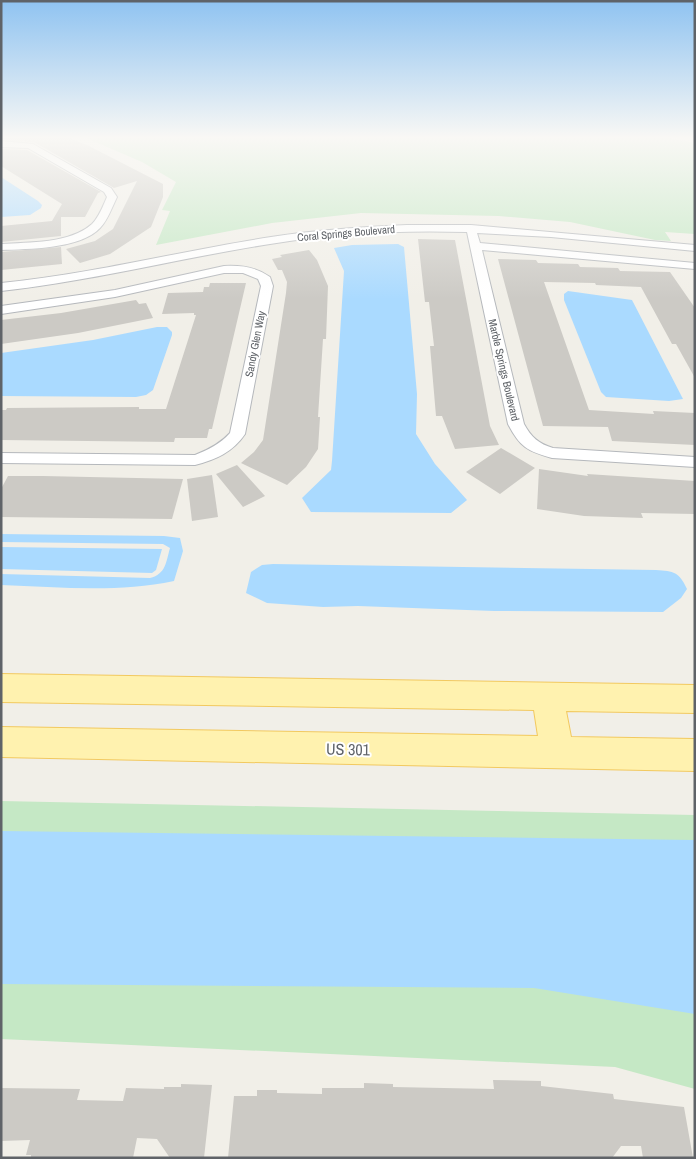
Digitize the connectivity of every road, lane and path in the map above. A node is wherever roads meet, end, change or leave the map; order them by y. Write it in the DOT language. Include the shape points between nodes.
graph roads {
  1 [pos="109,191"];
  2 [pos="471,228"];
  3 [pos="475,246"];
  4 [pos="1,247"];
  5 [pos="695,248"];
  6 [pos="692,266"];
  7 [pos="695,276"];
  8 [pos="1,287"];
  9 [pos="1,310"];
  10 [pos="1,458"];
  11 [pos="695,462"];
  12 [pos="1,688"];
  13 [pos="547,697"];
  14 [pos="695,699"];
  15 [pos="1,742"];
  16 [pos="558,753"];
  17 [pos="695,755"];
  1 -- 4 [label="street" via="112,197 98,223 85,234"];
  2 -- 3 [label="street, Marble Springs Boulevard"];
  2 -- 5 [label="street, Coral Springs Boulevard"];
  2 -- 8 [label="street, Coral Springs Boulevard" via="398,228 311,235 124,270"];
  3 -- 6 [label="street"];
  3 -- 11 [label="street, Marble Springs Boulevard" via="516,424 524,439 540,449 568,456"];
  6 -- 7 [label="street"];
  9 -- 10 [label="street, Sandy Glen Way" via="92,297 218,270 258,273 266,279 267,286 237,434 228,446 195,460"];
  12 -- 13 [label="main road"];
  13 -- 14 [label="main road"];
  13 -- 16 [label="main road"];
  15 -- 16 [label="main road, US 301 / US 301"];
  16 -- 17 [label="main road, US 301 / US 301"];
}
